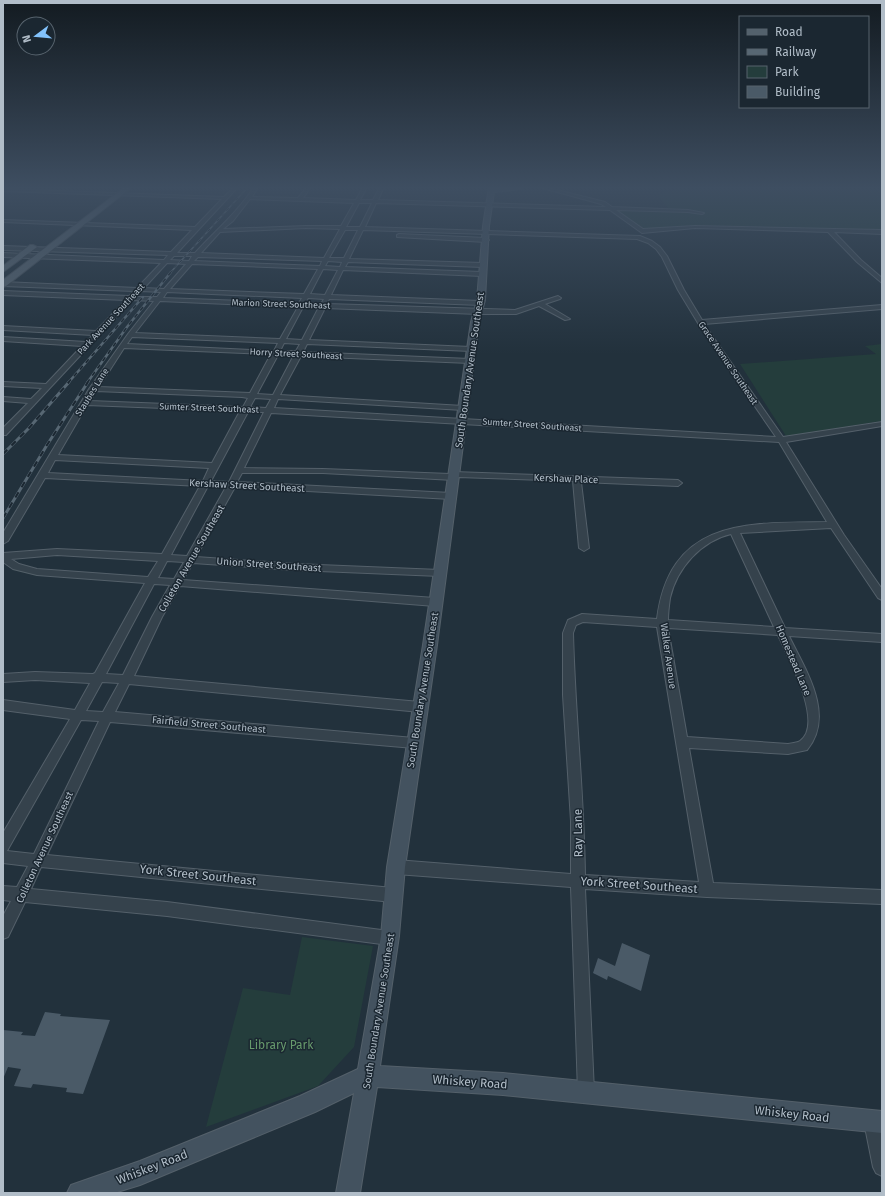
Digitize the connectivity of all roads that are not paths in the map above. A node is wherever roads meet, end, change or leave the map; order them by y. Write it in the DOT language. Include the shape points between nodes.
graph roads {
  1 [pos="40,243"];
  2 [pos="56,243"];
  3 [pos="183,243"];
  4 [pos="209,243"];
  5 [pos="334,243"];
  6 [pos="355,243"];
  7 [pos="485,243"];
  8 [pos="651,243"];
  9 [pos="841,243"];
  10 [pos="3,248"];
  11 [pos="32,249"];
  12 [pos="48,249"];
  13 [pos="75,250"];
  14 [pos="173,254"];
  15 [pos="197,254"];
  16 [pos="3,255"];
  17 [pos="23,256"];
  18 [pos="39,256"];
  19 [pos="66,257"];
  20 [pos="260,257"];
  21 [pos="326,259"];
  22 [pos="166,261"];
  23 [pos="192,262"];
  24 [pos="241,264"];
  25 [pos="343,264"];
  26 [pos="321,268"];
  27 [pos="483,269"];
  28 [pos="3,270"];
  29 [pos="882,281"];
  30 [pos="3,284"];
  31 [pos="88,287"];
  32 [pos="139,289"];
  33 [pos="167,291"];
  34 [pos="3,293"];
  35 [pos="79,296"];
  36 [pos="306,296"];
  37 [pos="130,298"];
  38 [pos="558,298"];
  39 [pos="160,299"];
  40 [pos="325,301"];
  41 [pos="540,304"];
  42 [pos="302,305"];
  43 [pos="479,307"];
  44 [pos="882,307"];
  45 [pos="567,319"];
  46 [pos="701,322"];
  47 [pos="3,328"];
  48 [pos="98,333"];
  49 [pos="130,335"];
  50 [pos="3,339"];
  51 [pos="282,341"];
  52 [pos="305,342"];
  53 [pos="87,344"];
  54 [pos="123,346"];
  55 [pos="275,353"];
  56 [pos="299,353"];
  57 [pos="470,355"];
  58 [pos="3,384"];
  59 [pos="47,386"];
  60 [pos="93,389"];
  61 [pos="253,396"];
  62 [pos="276,398"];
  63 [pos="3,399"];
  64 [pos="34,401"];
  65 [pos="85,403"];
  66 [pos="244,409"];
  67 [pos="270,410"];
  68 [pos="462,415"];
  69 [pos="882,424"];
  70 [pos="3,433"];
  71 [pos="781,440"];
  72 [pos="52,457"];
  73 [pos="214,466"];
  74 [pos="238,470"];
  75 [pos="42,475"];
  76 [pos="454,475"];
  77 [pos="577,479"];
  78 [pos="206,483"];
  79 [pos="678,483"];
  80 [pos="232,484"];
  81 [pos="451,496"];
  82 [pos="833,525"];
  83 [pos="734,530"];
  84 [pos="3,541"];
  85 [pos="584,548"];
  86 [pos="3,557"];
  87 [pos="165,557"];
  88 [pos="192,558"];
  89 [pos="440,573"];
  90 [pos="150,581"];
  91 [pos="178,582"];
  92 [pos="882,596"];
  93 [pos="435,602"];
  94 [pos="662,623"];
  95 [pos="783,632"];
  96 [pos="882,638"];
  97 [pos="3,678"];
  98 [pos="97,678"];
  99 [pos="126,679"];
  100 [pos="3,706"];
  101 [pos="420,707"];
  102 [pos="78,715"];
  103 [pos="107,716"];
  104 [pos="682,742"];
  105 [pos="414,743"];
  106 [pos="3,846"];
  107 [pos="3,857"];
  108 [pos="37,860"];
  109 [pos="396,866"];
  110 [pos="578,881"];
  111 [pos="707,890"];
  112 [pos="3,893"];
  113 [pos="21,894"];
  114 [pos="393,895"];
  115 [pos="882,897"];
  116 [pos="3,932"];
  117 [pos="389,938"];
  118 [pos="368,1076"];
  119 [pos="586,1092"];
  120 [pos="878,1122"];
  121 [pos="882,1167"];
  122 [pos="79,1193"];
  123 [pos="348,1193"];
  1 -- 11 [label="main road"];
  2 -- 12 [label="main road"];
  3 -- 14 [label="street, Park Avenue Southeast"];
  4 -- 15 [label="street"];
  5 -- 21 [label="street, Colleton Avenue Southeast"];
  6 -- 25 [label="street, Colleton Avenue Southeast"];
  7 -- 27 [label="street, South Boundary Avenue Southeast"];
  8 -- 46 [label="street, Grace Avenue Southeast" via="662,253"];
  9 -- 29 [label="street"];
  10 -- 11 [label="street"];
  11 -- 12 [label="street"];
  11 -- 17 [label="main road"];
  12 -- 13 [label="street"];
  12 -- 18 [label="main road"];
  13 -- 14 [label="street"];
  13 -- 19 [label="street"];
  14 -- 15 [label="street"];
  14 -- 22 [label="street, Park Avenue Southeast"];
  15 -- 20 [label="street"];
  15 -- 23 [label="street, Staubes Lane"];
  16 -- 17 [label="street"];
  17 -- 18 [label="street"];
  17 -- 28 [label="main road"];
  18 -- 19 [label="street"];
  18 -- 30 [label="main road"];
  19 -- 22 [label="street"];
  20 -- 21 [label="street"];
  20 -- 24 [label="street"];
  21 -- 25 [label="street"];
  21 -- 26 [label="street, Colleton Avenue Southeast"];
  22 -- 23 [label="street"];
  22 -- 32 [label="street, Park Avenue Southeast"];
  23 -- 24 [label="street"];
  23 -- 33 [label="street, Staubes Lane"];
  24 -- 26 [label="street"];
  25 -- 26 [label="street"];
  25 -- 27 [label="street"];
  25 -- 27 [label="street"];
  25 -- 40 [label="street, Colleton Avenue Southeast"];
  26 -- 36 [label="street, Colleton Avenue Southeast"];
  27 -- 43 [label="street, South Boundary Avenue Southeast"];
  30 -- 31 [label="street, Marion Street Southeast"];
  31 -- 32 [label="street, Marion Street Southeast"];
  31 -- 35 [label="street"];
  32 -- 33 [label="street, Marion Street Southeast"];
  32 -- 37 [label="street, Park Avenue Southeast"];
  33 -- 36 [label="street, Marion Street Southeast"];
  33 -- 39 [label="street, Staubes Lane"];
  34 -- 35 [label="street, Marion Street Southeast"];
  35 -- 37 [label="street, Marion Street Southeast"];
  36 -- 40 [label="street, Marion Street Southeast"];
  36 -- 42 [label="street, Colleton Avenue Southeast"];
  37 -- 39 [label="street, Marion Street Southeast"];
  37 -- 48 [label="street, Park Avenue Southeast"];
  38 -- 41 [label="street, Marion Street Southeast"];
  39 -- 42 [label="street, Marion Street Southeast"];
  39 -- 49 [label="street, Staubes Lane"];
  40 -- 42 [label="street, Marion Street Southeast"];
  40 -- 43 [label="street, Marion Street Southeast"];
  40 -- 43 [label="street, Marion Street Southeast"];
  40 -- 52 [label="street, Colleton Avenue Southeast"];
  41 -- 43 [label="street, Marion Street Southeast" via="516,312"];
  41 -- 45 [label="street"];
  42 -- 51 [label="street, Colleton Avenue Southeast"];
  43 -- 57 [label="street, South Boundary Avenue Southeast"];
  44 -- 46 [label="street"];
  46 -- 71 [label="street, Grace Avenue Southeast"];
  47 -- 48 [label="street"];
  48 -- 53 [label="street, Park Avenue Southeast"];
  49 -- 51 [label="street, Horry Street Southeast"];
  49 -- 54 [label="street, Staubes Lane"];
  50 -- 53 [label="street"];
  51 -- 52 [label="street, Horry Street Southeast"];
  51 -- 55 [label="street, Colleton Avenue Southeast"];
  52 -- 56 [label="street, Colleton Avenue Southeast"];
  52 -- 57 [label="street, Horry Street Southeast"];
  53 -- 59 [label="street, Park Avenue Southeast"];
  54 -- 55 [label="street, Horry Street Southeast"];
  54 -- 60 [label="street, Staubes Lane"];
  55 -- 56 [label="street, Horry Street Southeast"];
  55 -- 61 [label="street, Colleton Avenue Southeast"];
  56 -- 57 [label="street, Horry Street Southeast"];
  56 -- 62 [label="street, Colleton Avenue Southeast"];
  57 -- 68 [label="street, South Boundary Avenue Southeast"];
  58 -- 59 [label="street"];
  59 -- 64 [label="street, Park Avenue Southeast"];
  60 -- 61 [label="street, Sumter Street Southeast"];
  60 -- 65 [label="street, Staubes Lane"];
  61 -- 62 [label="street, Sumter Street Southeast"];
  61 -- 66 [label="street, Colleton Avenue Southeast"];
  62 -- 67 [label="street, Colleton Avenue Southeast"];
  62 -- 68 [label="street, Sumter Street Southeast"];
  63 -- 64 [label="street"];
  64 -- 70 [label="street, Park Avenue Southeast"];
  65 -- 66 [label="street, Sumter Street Southeast"];
  65 -- 72 [label="street, Staubes Lane"];
  66 -- 67 [label="street, Sumter Street Southeast"];
  66 -- 73 [label="street, Colleton Avenue Southeast"];
  67 -- 68 [label="street, Sumter Street Southeast"];
  67 -- 74 [label="street, Colleton Avenue Southeast"];
  68 -- 71 [label="street, Sumter Street Southeast"];
  68 -- 76 [label="street, South Boundary Avenue Southeast"];
  69 -- 71 [label="street, Sumter Street Southeast"];
  71 -- 82 [label="street, Grace Avenue Southeast"];
  72 -- 73 [label="street, Kershaw Street Southeast"];
  72 -- 75 [label="street, Staubes Lane"];
  73 -- 78 [label="street, Colleton Avenue Southeast"];
  74 -- 76 [label="street, Kershaw Street Southeast"];
  74 -- 80 [label="street, Colleton Avenue Southeast"];
  75 -- 78 [label="street, Kershaw Street Southeast"];
  75 -- 84 [label="street, Staubes Lane"];
  76 -- 77 [label="street, Kershaw Place"];
  76 -- 81 [label="street, South Boundary Avenue Southeast"];
  77 -- 79 [label="street, Kershaw Place"];
  77 -- 85 [label="street"];
  78 -- 80 [label="street, Kershaw Street Southeast"];
  78 -- 87 [label="street, Colleton Avenue Southeast"];
  80 -- 81 [label="street, Kershaw Street Southeast"];
  80 -- 88 [label="street, Colleton Avenue Southeast"];
  81 -- 89 [label="street, South Boundary Avenue Southeast"];
  82 -- 83 [label="street, Walker Avenue"];
  82 -- 92 [label="street, Grace Avenue Southeast"];
  83 -- 94 [label="street, Walker Avenue" via="706,540 685,558 667,591"];
  83 -- 95 [label="street, Homestead Lane"];
  86 -- 87 [label="street, Union Street Southeast" via="57,552"];
  86 -- 90 [label="street, Union Street Southeast" via="16,567 37,572"];
  87 -- 88 [label="street, Union Street Southeast"];
  87 -- 90 [label="street, Colleton Avenue Southeast"];
  88 -- 89 [label="street, Union Street Southeast" via="295,567"];
  88 -- 91 [label="street, Colleton Avenue Southeast"];
  89 -- 93 [label="street, South Boundary Avenue Southeast"];
  90 -- 91 [label="street, Union Street Southeast"];
  90 -- 98 [label="street, Colleton Avenue Southeast"];
  91 -- 93 [label="street, Union Street Southeast"];
  91 -- 99 [label="street, Colleton Avenue Southeast"];
  93 -- 101 [label="street, South Boundary Avenue Southeast"];
  94 -- 95 [label="street"];
  94 -- 104 [label="street, Walker Avenue"];
  94 -- 110 [label="street, Ray Lane" via="582,618 572,623 568,633 569,695 578,821"];
  95 -- 96 [label="street"];
  95 -- 104 [label="street, Homestead Lane" via="808,688 814,710 813,730 806,744 788,749"];
  97 -- 98 [label="street"];
  98 -- 99 [label="street"];
  98 -- 102 [label="street, Colleton Avenue Southeast"];
  99 -- 101 [label="street"];
  99 -- 103 [label="street, Colleton Avenue Southeast"];
  100 -- 102 [label="street, Fairfield Street Southeast"];
  101 -- 105 [label="street, South Boundary Avenue Southeast"];
  102 -- 103 [label="street, Fairfield Street Southeast"];
  102 -- 106 [label="street, Colleton Avenue Southeast"];
  103 -- 105 [label="street, Fairfield Street Southeast"];
  103 -- 108 [label="street, Colleton Avenue Southeast"];
  104 -- 111 [label="street, Walker Avenue"];
  105 -- 109 [label="street, South Boundary Avenue Southeast"];
  107 -- 108 [label="street, York Street Southeast"];
  108 -- 113 [label="street, Colleton Avenue Southeast"];
  108 -- 114 [label="street, York Street Southeast"];
  109 -- 110 [label="street, York Street Southeast"];
  109 -- 114 [label="street, South Boundary Avenue Southeast"];
  110 -- 111 [label="street, York Street Southeast"];
  110 -- 119 [label="street, Ray Lane"];
  111 -- 115 [label="street, York Street Southeast"];
  112 -- 113 [label="street"];
  113 -- 116 [label="street, Colleton Avenue Southeast"];
  113 -- 117 [label="street" via="167,909"];
  114 -- 117 [label="street, South Boundary Avenue Southeast"];
  117 -- 118 [label="street, South Boundary Avenue Southeast"];
  118 -- 119 [label="street, Whiskey Road"];
  118 -- 122 [label="street, Whiskey Road" via="153,1168"];
  118 -- 123 [label="street, South Boundary Avenue Southeast"];
  119 -- 120 [label="street, Whiskey Road"];
  120 -- 121 [label="street"];
}
